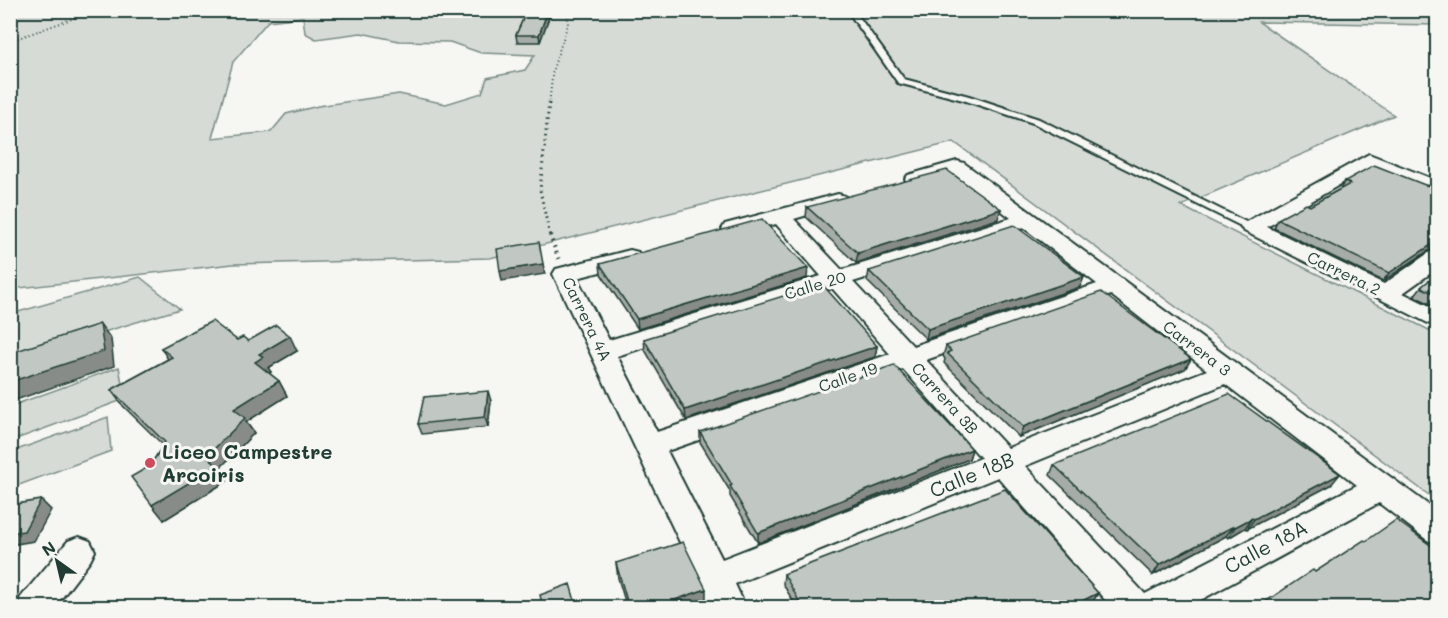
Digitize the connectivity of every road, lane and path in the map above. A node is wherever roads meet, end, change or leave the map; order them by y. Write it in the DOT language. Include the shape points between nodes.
graph roads {
  1 [pos="97,10"];
  2 [pos="567,10"];
  3 [pos="850,10"];
  4 [pos="10,41"];
  5 [pos="891,185"];
  6 [pos="1437,188"];
  7 [pos="858,195"];
  8 [pos="780,216"];
  9 [pos="1027,219"];
  10 [pos="1251,227"];
  11 [pos="712,235"];
  12 [pos="644,253"];
  13 [pos="1437,257"];
  14 [pos="564,274"];
  15 [pos="837,279"];
  16 [pos="1115,286"];
  17 [pos="1385,294"];
  18 [pos="1437,320"];
  19 [pos="603,351"];
  20 [pos="908,357"];
  21 [pos="1228,372"];
  22 [pos="649,446"];
  23 [pos="1003,462"];
  24 [pos="1381,487"];
  25 [pos="1437,530"];
  26 [pos="79,551"];
  27 [pos="715,577"];
  28 [pos="33,608"];
  29 [pos="729,608"];
  30 [pos="1135,608"];
  31 [pos="1152,608"];
  1 -- 4 [label="path"];
  2 -- 14 [label="path, Carrera 4A" via="568,24 553,69 540,190 550,236"];
  3 -- 10 [label="lane" via="901,81 1036,121"];
  5 -- 9 [label="street, Carrera 3" via="957,167"];
  6 -- 10 [label="street" via="1369,160"];
  7 -- 8 [label="street"];
  8 -- 11 [label="street"];
  8 -- 15 [label="street, Carrera 3B"];
  9 -- 15 [label="street, Calle 20"];
  9 -- 16 [label="street, Carrera 3"];
  10 -- 17 [label="street, Carrera 2"];
  12 -- 14 [label="street"];
  13 -- 17 [label="street"];
  14 -- 19 [label="street, Carrera 4A"];
  15 -- 19 [label="street, Calle 20"];
  15 -- 20 [label="street, Carrera 3B"];
  16 -- 20 [label="street, Calle 19"];
  16 -- 21 [label="street, Carrera 3"];
  17 -- 18 [label="street, Carrera 2"];
  19 -- 22 [label="street, Carrera 4A"];
  20 -- 22 [label="street, Calle 19"];
  20 -- 23 [label="street, Carrera 3B"];
  21 -- 23 [label="street, Calle 18B"];
  21 -- 24 [label="street, Carrera 3"];
  22 -- 27 [label="street, Carrera 4A"];
  23 -- 27 [label="street, Calle 18B"];
  23 -- 30 [label="street, Carrera 3B"];
  24 -- 25 [label="street, Carrera 3"];
  24 -- 31 [label="street, Calle 18A"];
  26 -- 28 [label="street"];
  27 -- 29 [label="street, Carrera 4A"];
}
